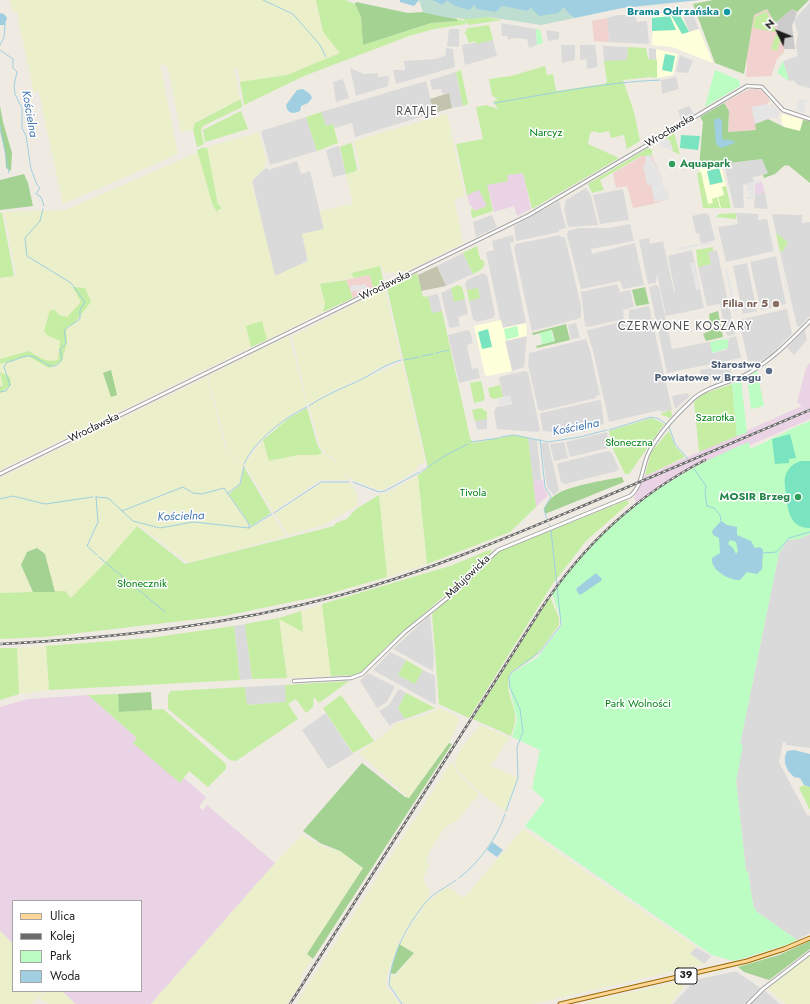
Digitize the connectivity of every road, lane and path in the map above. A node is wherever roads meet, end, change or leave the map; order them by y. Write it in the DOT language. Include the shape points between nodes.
graph roads {
  1 [pos="810,119"];
  2 [pos="810,321"];
  3 [pos="0,474"];
  4 [pos="294,681"];
  5 [pos="810,938"];
  6 [pos="810,953"];
  7 [pos="560,1004"];
  8 [pos="748,1004"];
  1 -- 3 [label="street, Wrocławska" via="783,110 762,87 747,86 528,215"];
  2 -- 4 [label="street, Małujowicka" via="768,361 741,377 700,393 668,426 650,450 636,489 630,496 494,552 458,588 405,632 362,674 351,678"];
  5 -- 7 [label="main road, 39" via="748,961"];
  6 -- 8 [label="street" via="763,989"];
}
